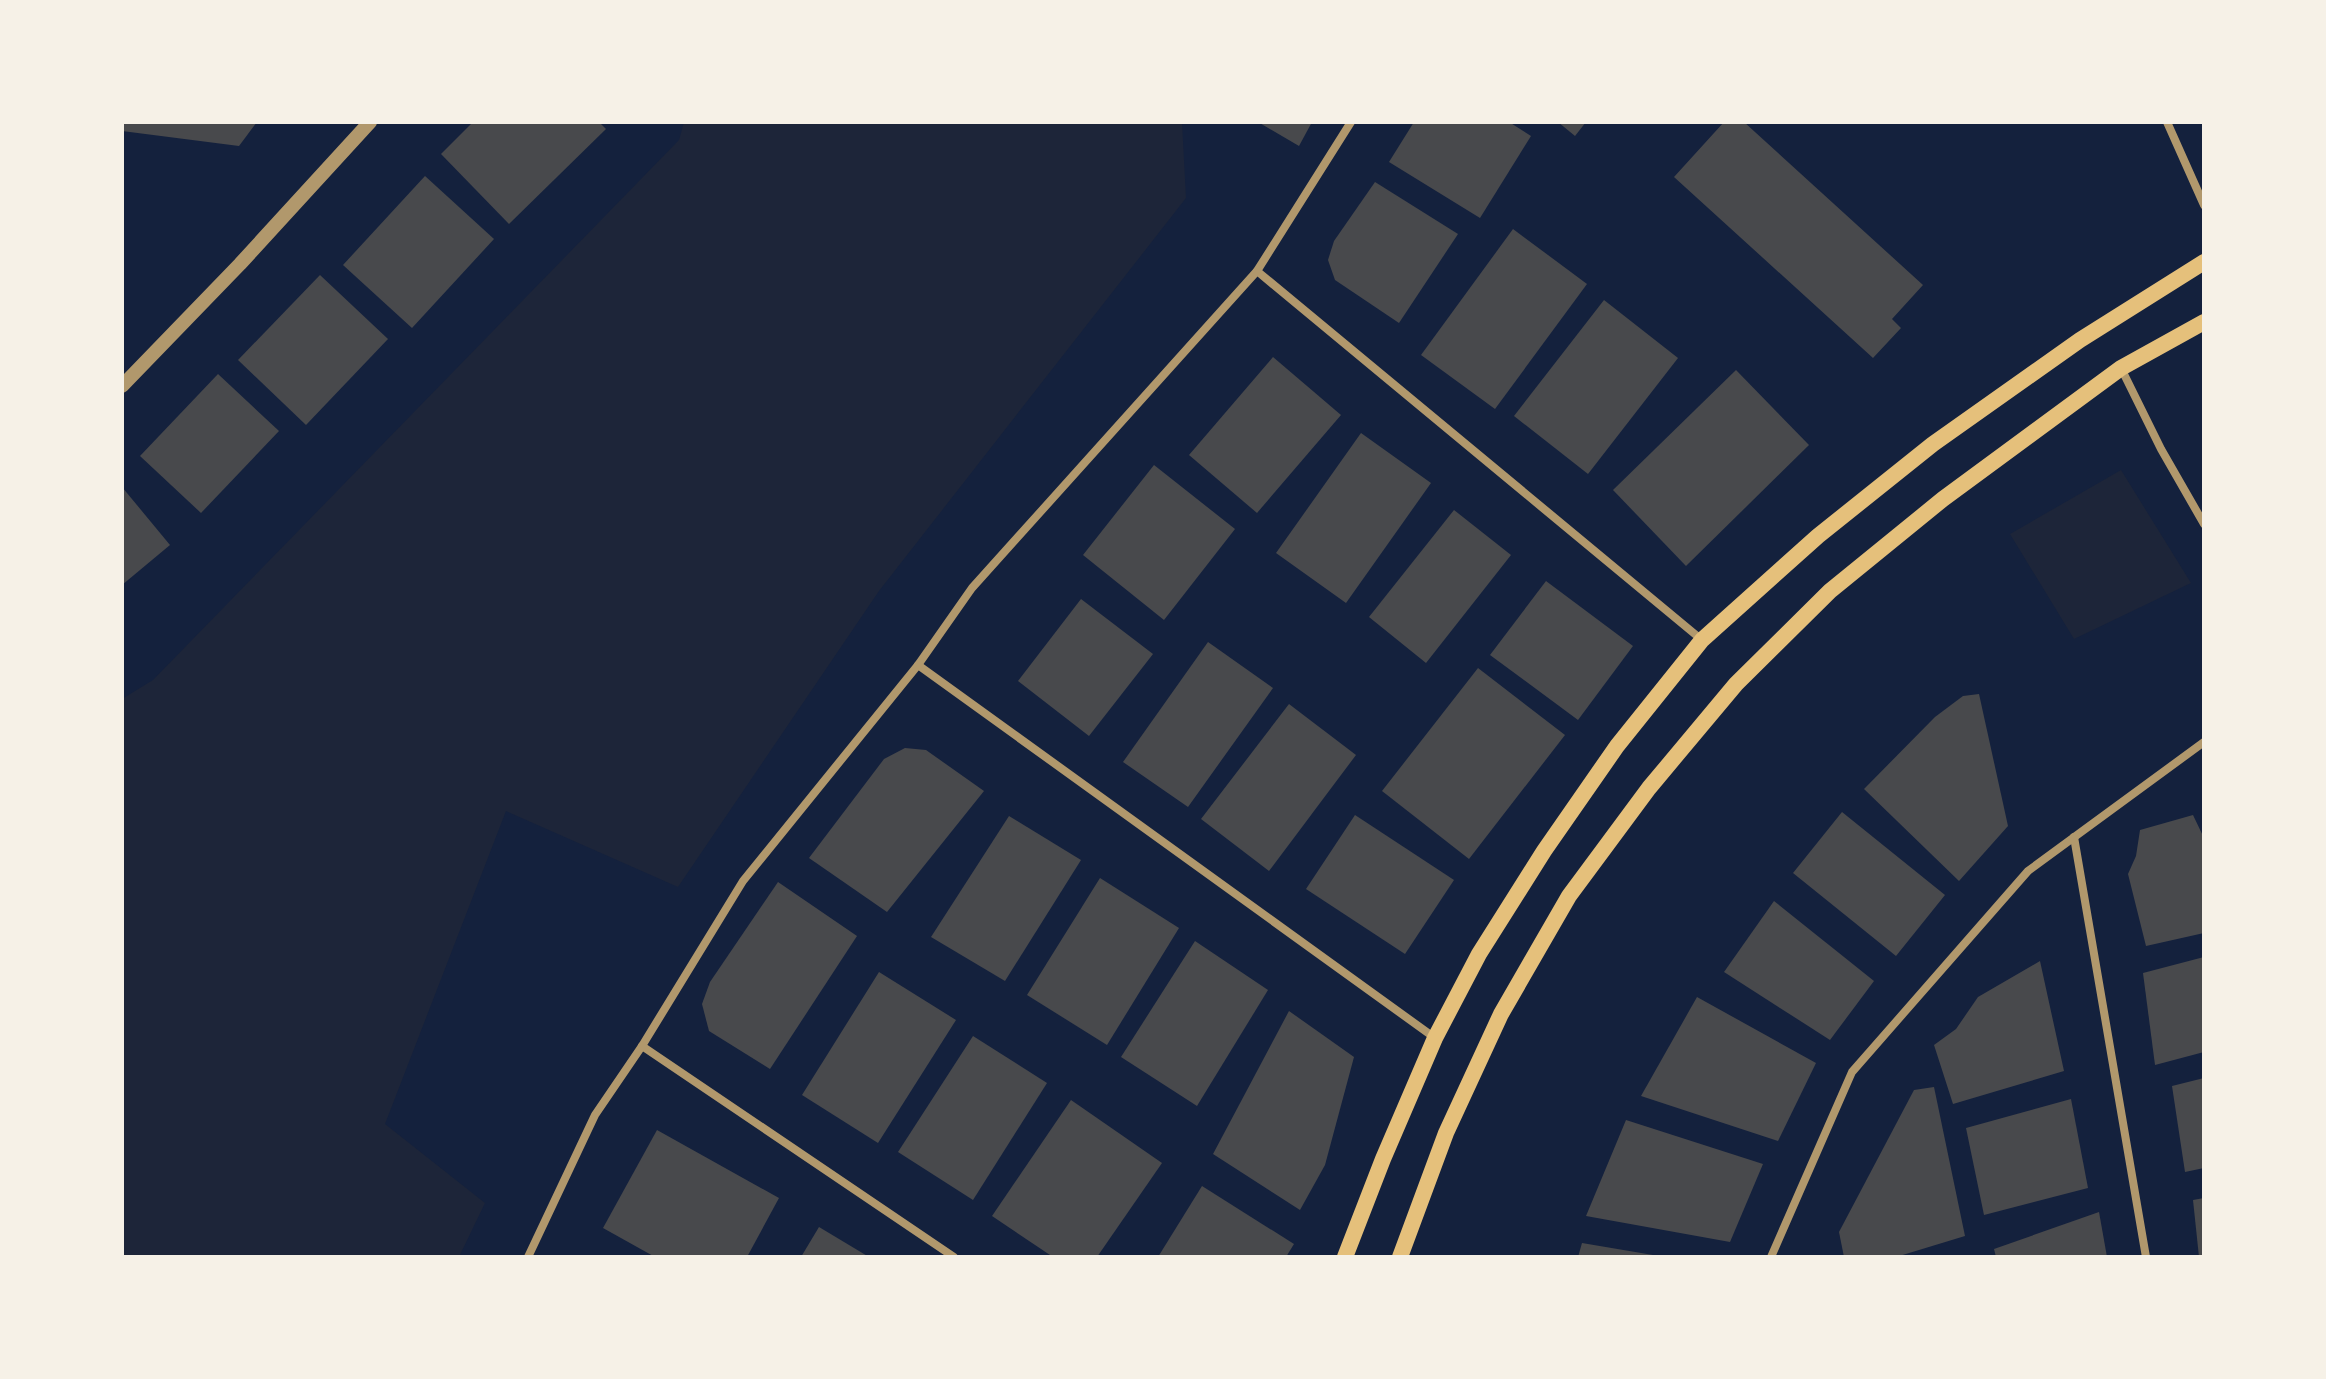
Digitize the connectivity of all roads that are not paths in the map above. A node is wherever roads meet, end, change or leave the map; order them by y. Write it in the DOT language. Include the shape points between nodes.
graph roads {
  1 [pos="370,122"];
  2 [pos="1351,122"];
  3 [pos="2167,122"];
  4 [pos="2204,205"];
  5 [pos="2204,262"];
  6 [pos="1257,271"];
  7 [pos="2204,322"];
  8 [pos="2121,368"];
  9 [pos="122,386"];
  10 [pos="2204,524"];
  11 [pos="1702,640"];
  12 [pos="918,665"];
  13 [pos="2204,742"];
  14 [pos="2074,837"];
  15 [pos="1435,1038"];
  16 [pos="642,1046"];
  17 [pos="528,1257"];
  18 [pos="954,1257"];
  19 [pos="1345,1257"];
  20 [pos="1400,1257"];
  21 [pos="1771,1257"];
  22 [pos="2146,1257"];
  1 -- 9 [label="street"];
  2 -- 6 [label="street"];
  3 -- 4 [label="street"];
  5 -- 11 [label="main road" via="2080,340 1933,444 1818,536"];
  6 -- 11 [label="street"];
  6 -- 12 [label="street" via="972,588"];
  7 -- 8 [label="main road"];
  8 -- 10 [label="street"];
  8 -- 20 [label="main road" via="1943,499 1830,591 1736,684 1649,788 1569,896 1501,1014 1446,1133"];
  11 -- 15 [label="main road" via="1617,746 1544,851 1479,954"];
  12 -- 15 [label="street"];
  12 -- 16 [label="street" via="743,881"];
  13 -- 14 [label="street"];
  14 -- 21 [label="street" via="2028,871 1852,1072"];
  14 -- 22 [label="street"];
  15 -- 19 [label="main road"];
  16 -- 17 [label="street" via="595,1115"];
  16 -- 18 [label="street"];
}
